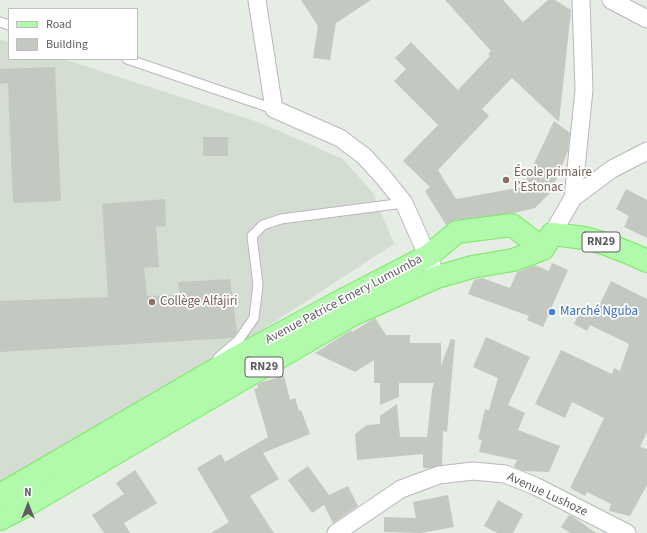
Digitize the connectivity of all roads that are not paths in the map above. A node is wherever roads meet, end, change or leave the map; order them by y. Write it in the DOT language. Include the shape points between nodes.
graph roads {
  1 [pos="257,0"];
  2 [pos="581,0"];
  3 [pos="611,0"];
  4 [pos="647,19"];
  5 [pos="130,60"];
  6 [pos="274,110"];
  7 [pos="647,151"];
  8 [pos="574,198"];
  9 [pos="404,203"];
  10 [pos="548,242"];
  11 [pos="428,256"];
  12 [pos="647,261"];
  13 [pos="437,277"];
  14 [pos="232,360"];
  15 [pos="0,495"];
  16 [pos="0,519"];
  17 [pos="336,533"];
  18 [pos="627,533"];
  1 -- 6 [label="street"];
  2 -- 8 [label="street" via="584,90"];
  3 -- 4 [label="street"];
  5 -- 6 [label="lane"];
  6 -- 9 [label="street" via="340,138 364,156"];
  7 -- 8 [label="street" via="612,170"];
  8 -- 10 [label="street"];
  9 -- 11 [label="street"];
  9 -- 14 [label="lane" via="281,219 263,225 252,236 258,285 254,318 238,340 216,360"];
  10 -- 11 [label="main road, Avenue Patrice Emery Lumumba / RN29" via="512,225 457,232"];
  10 -- 12 [label="main road, Avenue Patrice Emery Lumumba / RN29" via="585,238 634,254"];
  10 -- 13 [label="main road, Avenue Patrice Emery Lumumba / RN29" via="513,260 472,267"];
  11 -- 13 [label="street"];
  11 -- 14 [label="main road, Avenue Patrice Emery Lumumba / RN29"];
  13 -- 16 [label="main road, Avenue Patrice Emery Lumumba / RN29" via="352,315"];
  14 -- 15 [label="main road, Avenue Patrice Emery Lumumba / RN29"];
  17 -- 18 [label="street, Avenue Lushoze" via="400,489 439,475 473,470 505,474 535,486"];
}
